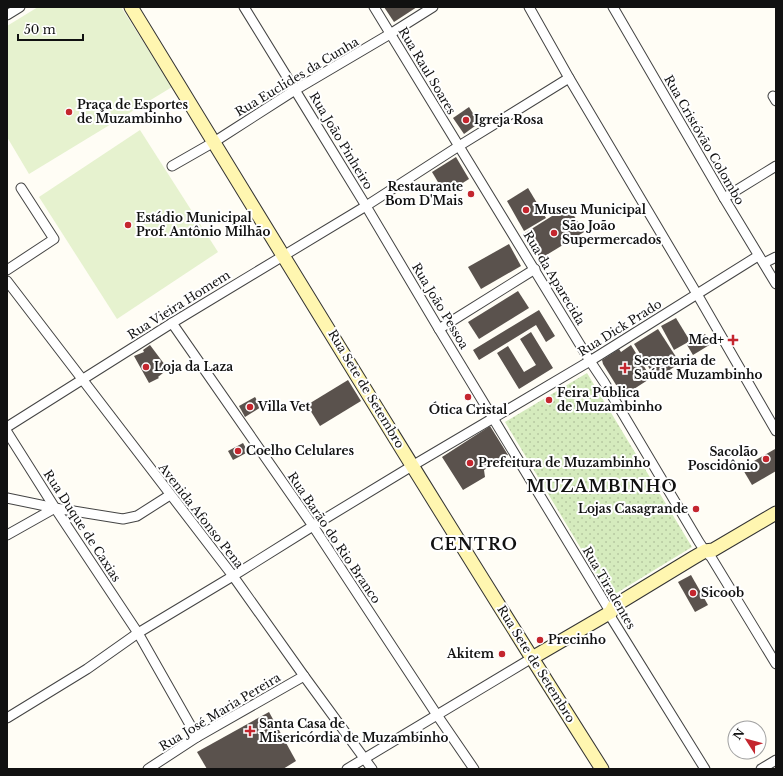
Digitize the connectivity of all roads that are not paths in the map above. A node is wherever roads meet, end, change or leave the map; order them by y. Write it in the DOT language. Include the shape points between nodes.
graph roads {
  1 [pos="20,7"];
  2 [pos="131,7"];
  3 [pos="244,7"];
  4 [pos="374,7"];
  5 [pos="433,7"];
  6 [pos="529,7"];
  7 [pos="613,7"];
  8 [pos="7,15"];
  9 [pos="390,34"];
  10 [pos="569,78"];
  11 [pos="295,90"];
  12 [pos="214,142"];
  13 [pos="459,146"];
  14 [pos="172,166"];
  15 [pos="776,166"];
  16 [pos="21,188"];
  17 [pos="724,198"];
  18 [pos="366,206"];
  19 [pos="284,255"];
  20 [pos="776,256"];
  21 [pos="761,260"];
  22 [pos="535,269"];
  23 [pos="7,270"];
  24 [pos="7,281"];
  25 [pos="776,284"];
  26 [pos="697,294"];
  27 [pos="172,322"];
  28 [pos="439,329"];
  29 [pos="590,362"];
  30 [pos="82,380"];
  31 [pos="494,419"];
  32 [pos="7,427"];
  33 [pos="776,431"];
  34 [pos="7,432"];
  35 [pos="412,466"];
  36 [pos="170,496"];
  37 [pos="7,498"];
  38 [pos="55,508"];
  39 [pos="776,513"];
  40 [pos="313,526"];
  41 [pos="7,535"];
  42 [pos="706,551"];
  43 [pos="233,576"];
  44 [pos="610,612"];
  45 [pos="138,633"];
  46 [pos="532,658"];
  47 [pos="776,664"];
  48 [pos="304,676"];
  49 [pos="437,715"];
  50 [pos="7,718"];
  51 [pos="197,737"];
  52 [pos="364,759"];
  53 [pos="776,760"];
  54 [pos="148,769"];
  55 [pos="347,769"];
  56 [pos="372,769"];
  57 [pos="474,769"];
  58 [pos="602,769"];
  59 [pos="705,769"];
  60 [pos="761,769"];
  1 -- 8 [label="street"];
  2 -- 12 [label="main road, Rua Sete de Setembro"];
  3 -- 11 [label="street, Rua João Pinheiro"];
  4 -- 9 [label="street, Rua Raul Soares"];
  5 -- 9 [label="street, Rua Euclides da Cunha"];
  6 -- 10 [label="street"];
  7 -- 17 [label="street, Rua Cristóvão Colombo"];
  9 -- 11 [label="street, Rua Euclides da Cunha"];
  9 -- 13 [label="street, Rua Raul Soares"];
  10 -- 13 [label="street, Rua Vieira Homem"];
  10 -- 26 [label="street"];
  11 -- 12 [label="street, Rua Euclides da Cunha"];
  11 -- 18 [label="street, Rua João Pinheiro"];
  12 -- 14 [label="street, Rua Euclides da Cunha"];
  12 -- 19 [label="main road, Rua Sete de Setembro"];
  13 -- 18 [label="street, Rua Vieira Homem"];
  13 -- 22 [label="street, Rua da Aparecida"];
  15 -- 17 [label="street"];
  16 -- 23 [label="street" via="54,239"];
  17 -- 21 [label="street, Rua Cristóvão Colombo"];
  18 -- 19 [label="street, Rua Vieira Homem"];
  18 -- 28 [label="street, Rua João Pessoa"];
  19 -- 27 [label="street, Rua Vieira Homem"];
  19 -- 35 [label="main road, Rua Sete de Setembro"];
  20 -- 21 [label="street, Rua Dick Prado"];
  21 -- 25 [label="street, Rua Cristóvão Colombo"];
  21 -- 26 [label="street, Rua Dick Prado"];
  22 -- 28 [label="street"];
  22 -- 29 [label="street, Rua da Aparecida"];
  24 -- 30 [label="street, Avenida Afonso Pena"];
  26 -- 29 [label="street, Rua Dick Prado"];
  26 -- 33 [label="street"];
  27 -- 30 [label="street, Rua Vieira Homem"];
  27 -- 40 [label="street, Rua Barão do Rio Branco"];
  28 -- 31 [label="street, Rua João Pessoa"];
  29 -- 31 [label="street, Rua Dick Prado"];
  29 -- 42 [label="street, Rua da Aparecida"];
  30 -- 32 [label="street, Rua Vieira Homem"];
  30 -- 36 [label="street, Avenida Afonso Pena"];
  31 -- 35 [label="street, Rua Dick Prado"];
  31 -- 44 [label="street, Rua Tiradentes"];
  34 -- 38 [label="street, Rua Duque de Caxias"];
  35 -- 40 [label="street, Rua Dick Prado"];
  35 -- 46 [label="main road, Rua Sete de Setembro"];
  36 -- 38 [label="street" via="136,516 123,519"];
  36 -- 43 [label="street, Avenida Afonso Pena"];
  37 -- 38 [label="street"];
  38 -- 41 [label="street"];
  38 -- 45 [label="street, Rua Duque de Caxias"];
  39 -- 42 [label="main road" via="713,550"];
  40 -- 43 [label="street, Rua Dick Prado"];
  40 -- 49 [label="street, Rua Barão do Rio Branco"];
  42 -- 44 [label="main road" via="614,606"];
  42 -- 47 [label="street"];
  43 -- 45 [label="street, Rua Dick Prado"];
  43 -- 48 [label="street, Avenida Afonso Pena"];
  44 -- 46 [label="main road"];
  44 -- 59 [label="street, Rua Tiradentes"];
  45 -- 50 [label="street, Rua Dick Prado" via="87,669"];
  45 -- 51 [label="street, Rua Duque de Caxias"];
  46 -- 49 [label="street"];
  46 -- 58 [label="main road, Rua Sete de Setembro"];
  48 -- 51 [label="street, Rua José Maria Pereira"];
  48 -- 52 [label="street, Avenida Afonso Pena"];
  49 -- 52 [label="street"];
  49 -- 57 [label="street, Rua Barão do Rio Branco"];
  51 -- 54 [label="street, Rua José Maria Pereira"];
  52 -- 55 [label="street"];
  52 -- 56 [label="street, Avenida Afonso Pena"];
  53 -- 60 [label="street"];
}
